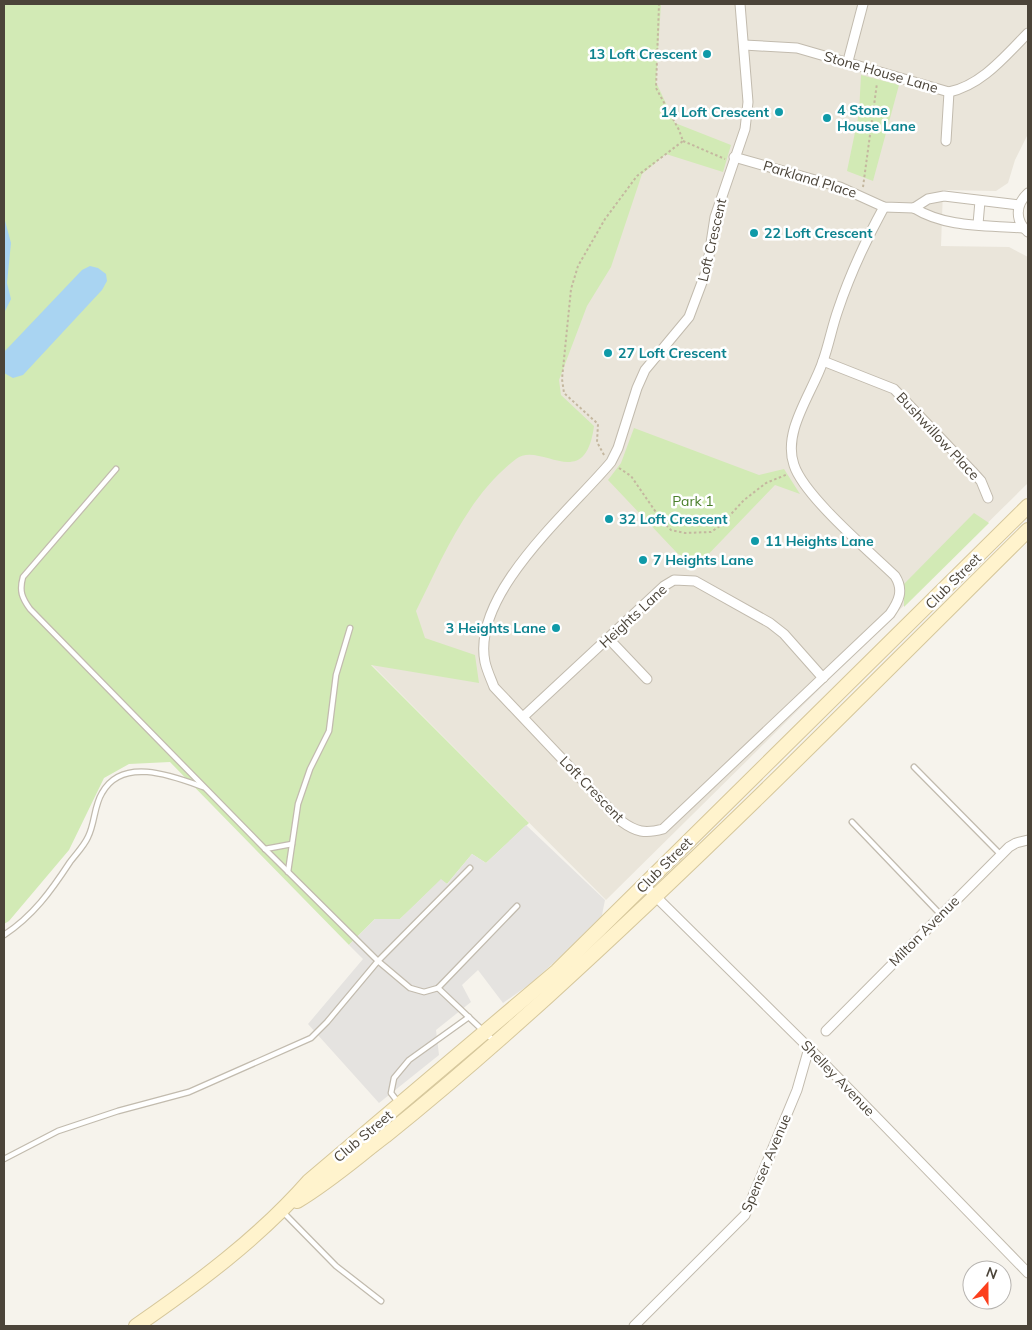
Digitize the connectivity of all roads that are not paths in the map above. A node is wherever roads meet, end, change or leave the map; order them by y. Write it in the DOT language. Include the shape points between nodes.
graph roads {
  1 [pos="740,4"];
  2 [pos="863,4"];
  3 [pos="1028,33"];
  4 [pos="744,45"];
  5 [pos="848,61"];
  6 [pos="949,92"];
  7 [pos="946,141"];
  8 [pos="733,159"];
  9 [pos="1028,193"];
  10 [pos="980,201"];
  11 [pos="1019,205"];
  12 [pos="884,207"];
  13 [pos="914,208"];
  14 [pos="978,224"];
  15 [pos="1026,230"];
  16 [pos="824,361"];
  17 [pos="116,469"];
  18 [pos="988,498"];
  19 [pos="1028,506"];
  20 [pos="1028,530"];
  21 [pos="350,628"];
  22 [pos="609,639"];
  23 [pos="823,678"];
  24 [pos="647,679"];
  25 [pos="524,717"];
  26 [pos="914,766"];
  27 [pos="204,787"];
  28 [pos="852,822"];
  29 [pos="1028,840"];
  30 [pos="292,844"];
  31 [pos="265,849"];
  32 [pos="1001,855"];
  33 [pos="470,868"];
  34 [pos="288,872"];
  35 [pos="644,885"];
  36 [pos="655,897"];
  37 [pos="517,906"];
  38 [pos="941,915"];
  39 [pos="4,935"];
  40 [pos="378,961"];
  41 [pos="438,988"];
  42 [pos="469,1017"];
  43 [pos="826,1031"];
  44 [pos="486,1032"];
  45 [pos="497,1043"];
  46 [pos="809,1048"];
  47 [pos="401,1104"];
  48 [pos="4,1159"];
  49 [pos="284,1209"];
  50 [pos="1028,1273"];
  51 [pos="381,1301"];
  52 [pos="136,1326"];
  53 [pos="634,1326"];
  1 -- 4 [label="street, Loft Crescent"];
  2 -- 5 [label="street"];
  3 -- 6 [label="street, Stone House Lane" via="983,77"];
  4 -- 5 [label="street, Stone House Lane" via="783,45"];
  4 -- 8 [label="street, Loft Crescent" via="748,102 745,129"];
  5 -- 6 [label="street, Stone House Lane"];
  6 -- 7 [label="street"];
  8 -- 12 [label="street, Parkland Place" via="862,195"];
  8 -- 25 [label="street, Loft Crescent" via="716,217 707,269 689,317 645,370 611,462 532,549 493,608 485,635 485,662 494,687"];
  9 -- 11 [label="street"];
  10 -- 11 [label="street"];
  10 -- 13 [label="street" via="944,196 928,199"];
  10 -- 14 [label="street"];
  11 -- 15 [label="street" via="1019,221"];
  12 -- 13 [label="street"];
  12 -- 16 [label="street, Loft Crescent" via="851,274"];
  13 -- 14 [label="street" via="930,218"];
  14 -- 15 [label="street"];
  16 -- 18 [label="street, Bushwillow Place" via="894,389 972,470"];
  16 -- 23 [label="street, Loft Crescent" via="796,426 791,446 793,464 808,490 895,576 900,593 890,614"];
  17 -- 27 [label="lane" via="23,577 22,598"];
  19 -- 35 [label="main road, Club Street"];
  20 -- 36 [label="main road, Club Street"];
  21 -- 30 [label="lane" via="336,675 331,725 302,789"];
  22 -- 23 [label="street, Heights Lane" via="664,586 686,578 770,623"];
  22 -- 24 [label="street"];
  22 -- 25 [label="street, Heights Lane"];
  23 -- 25 [label="street, Loft Crescent" via="663,829 648,833 633,830 621,822"];
  26 -- 32 [label="lane"];
  27 -- 31 [label="lane"];
  27 -- 39 [label="lane" via="156,772 120,776 108,784 98,800 88,837 32,914"];
  28 -- 38 [label="lane"];
  29 -- 32 [label="street, Milton Avenue" via="1016,843"];
  30 -- 31 [label="lane"];
  30 -- 34 [label="lane"];
  31 -- 34 [label="lane"];
  32 -- 38 [label="street, Milton Avenue"];
  33 -- 40 [label="lane"];
  34 -- 40 [label="lane"];
  35 -- 36 [label="street, Shelley Avenue"];
  35 -- 44 [label="main road, Club Street" via="557,971"];
  36 -- 45 [label="main road, Club Street"];
  36 -- 46 [label="street, Shelley Avenue"];
  37 -- 41 [label="lane"];
  38 -- 43 [label="street, Milton Avenue"];
  40 -- 41 [label="lane" via="410,988 424,992"];
  40 -- 48 [label="lane" via="311,1038 188,1092 58,1131"];
  41 -- 42 [label="lane"];
  42 -- 44 [label="lane"];
  42 -- 47 [label="lane" via="409,1060 394,1078 391,1093"];
  44 -- 45 [label="lane"];
  44 -- 47 [label="main road, Club Street"];
  45 -- 49 [label="main road, Club Street" via="344,1170"];
  46 -- 50 [label="street, Shelley Avenue"];
  46 -- 53 [label="street, Spenser Avenue" via="797,1090 745,1215"];
  47 -- 49 [label="main road, Club Street" via="309,1181"];
  49 -- 51 [label="lane" via="336,1266"];
  49 -- 52 [label="main road, Club Street" via="231,1255"];
}
